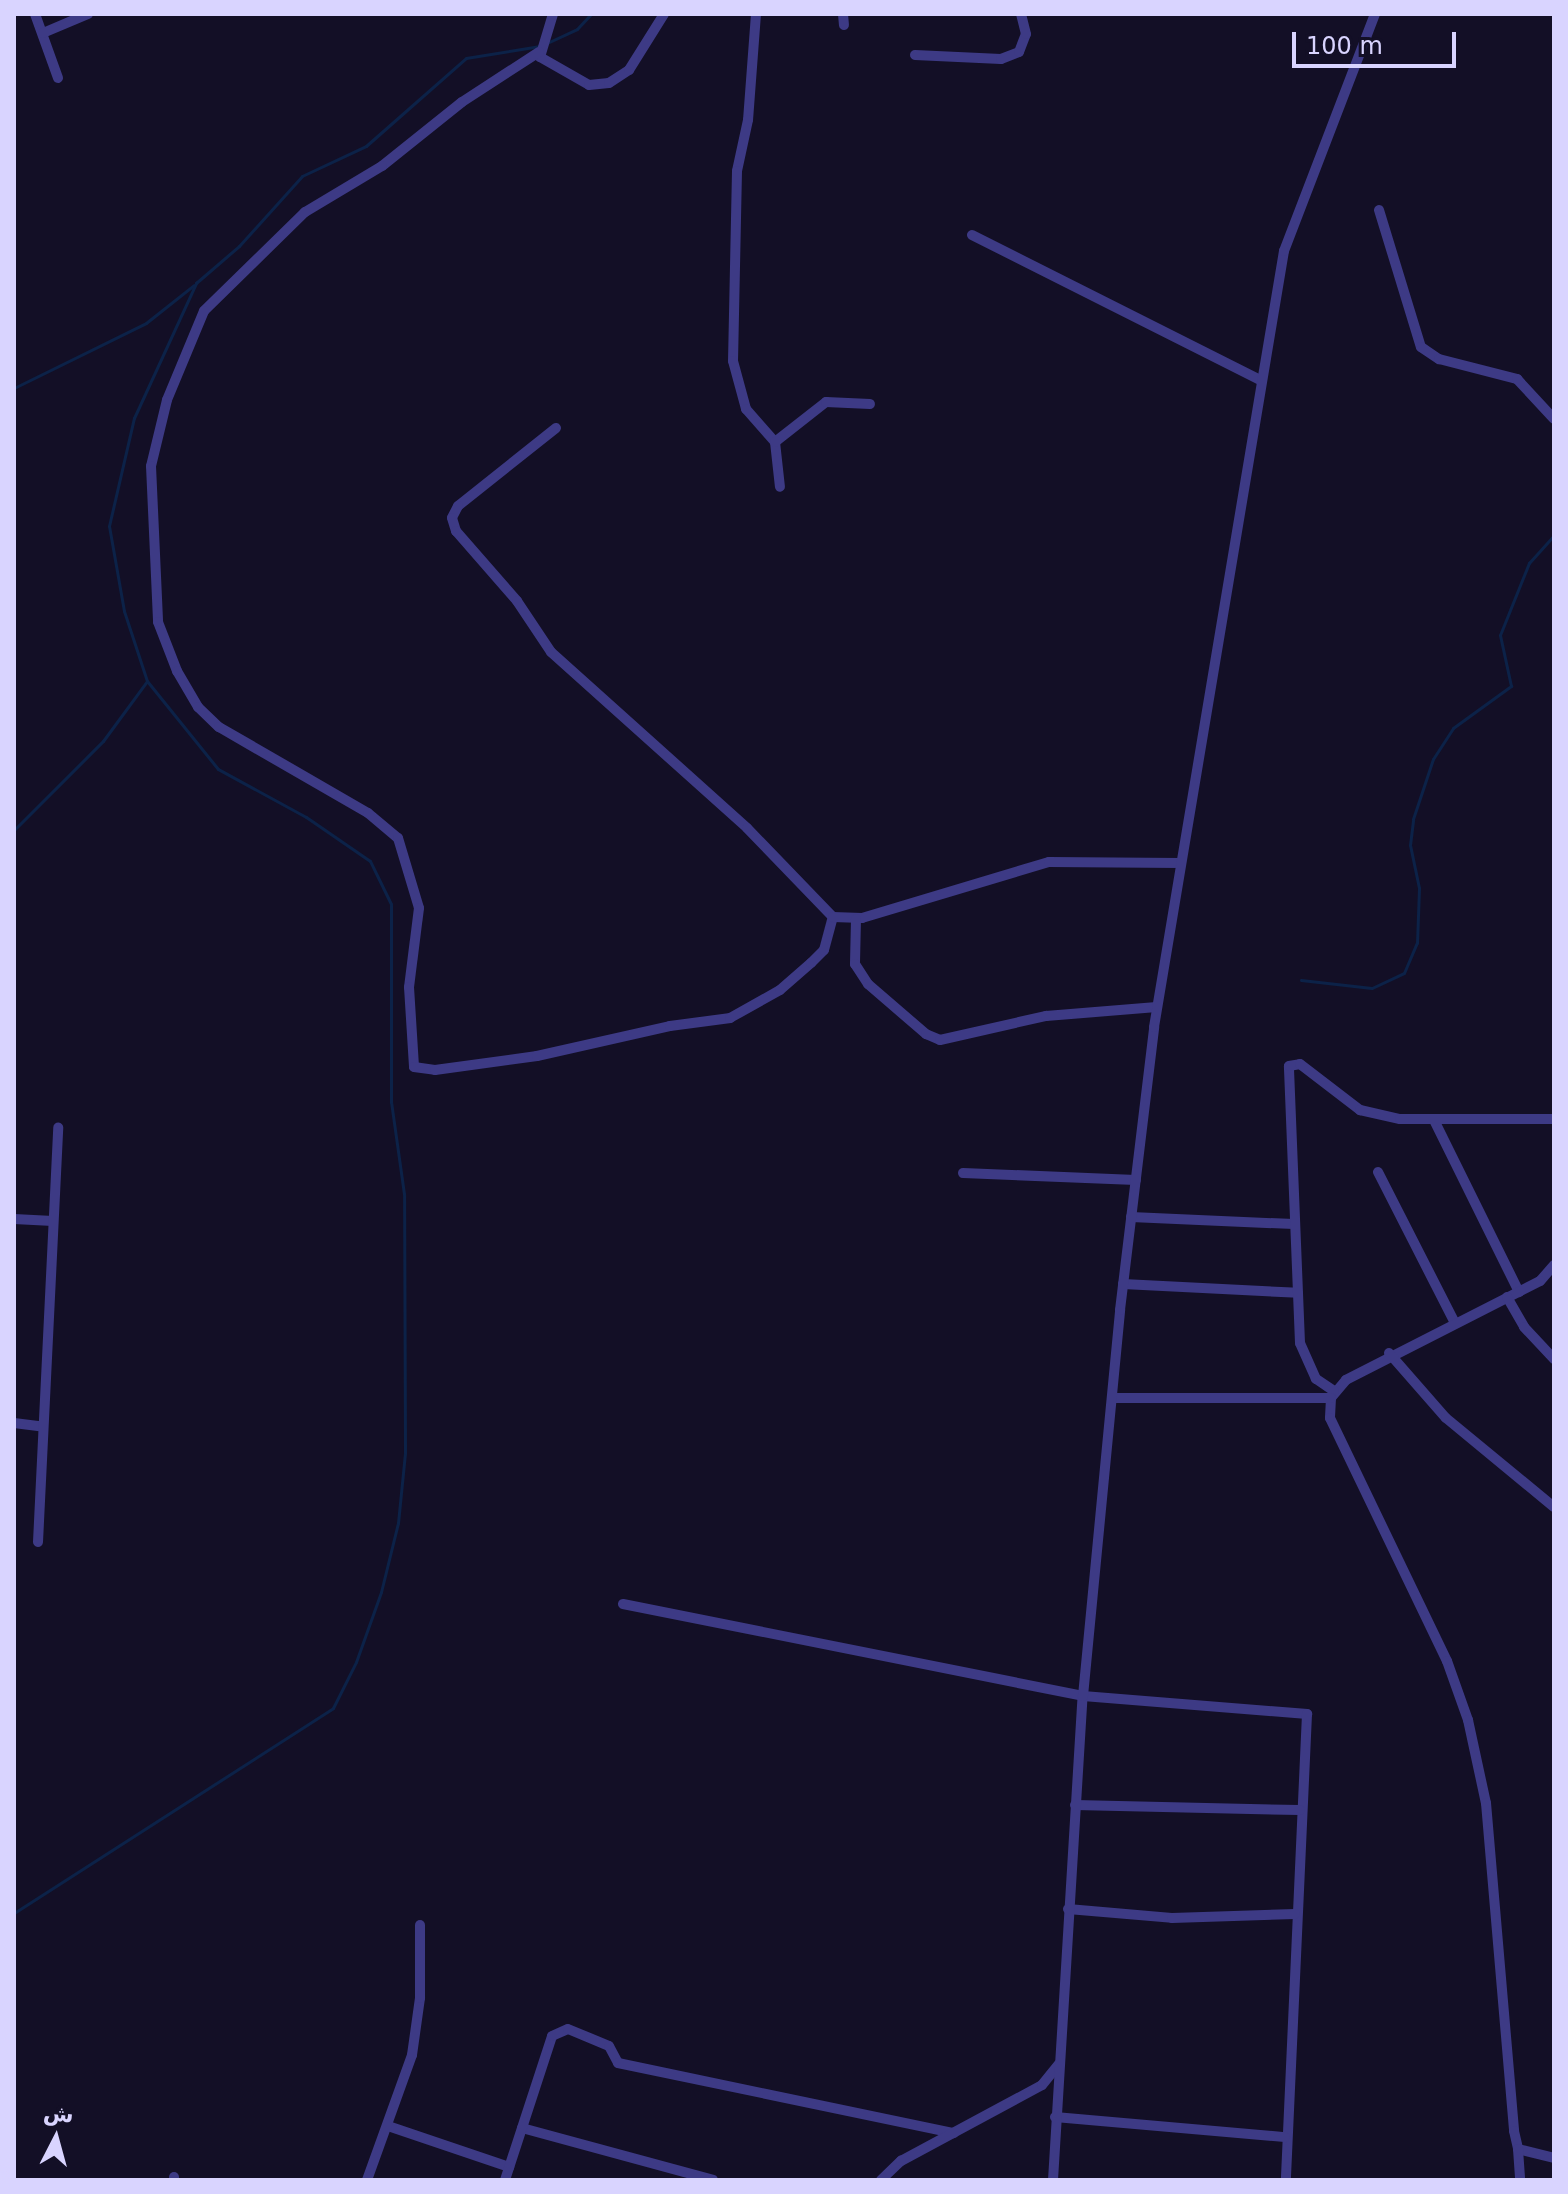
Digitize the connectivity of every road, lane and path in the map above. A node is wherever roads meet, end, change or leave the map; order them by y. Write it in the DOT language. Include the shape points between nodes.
graph roads {
  1 [pos="35,14"];
  2 [pos="88,14"];
  3 [pos="553,14"];
  4 [pos="664,14"];
  5 [pos="756,14"];
  6 [pos="1021,14"];
  7 [pos="1375,14"];
  8 [pos="43,33"];
  9 [pos="540,54"];
  10 [pos="915,55"];
  11 [pos="58,78"];
  12 [pos="1379,210"];
  13 [pos="972,235"];
  14 [pos="1260,380"];
  15 [pos="870,404"];
  16 [pos="1554,419"];
  17 [pos="556,428"];
  18 [pos="775,442"];
  19 [pos="780,487"];
  20 [pos="1181,863"];
  21 [pos="833,917"];
  22 [pos="856,919"];
  23 [pos="1157,1007"];
  24 [pos="1554,1119"];
  25 [pos="1434,1120"];
  26 [pos="58,1127"];
  27 [pos="1378,1172"];
  28 [pos="963,1173"];
  29 [pos="1136,1180"];
  30 [pos="1131,1217"];
  31 [pos="14,1219"];
  32 [pos="53,1221"];
  33 [pos="1294,1224"];
  34 [pos="1554,1265"];
  35 [pos="1123,1284"];
  36 [pos="1519,1292"];
  37 [pos="1298,1293"];
  38 [pos="1507,1297"];
  39 [pos="1454,1321"];
  40 [pos="1389,1353"];
  41 [pos="1554,1359"];
  42 [pos="1333,1395"];
  43 [pos="1112,1398"];
  44 [pos="14,1423"];
  45 [pos="40,1426"];
  46 [pos="1554,1507"];
  47 [pos="38,1542"];
  48 [pos="623,1604"];
  49 [pos="1083,1696"];
  50 [pos="1075,1805"];
  51 [pos="1300,1810"];
  52 [pos="1068,1909"];
  53 [pos="1295,1914"];
  54 [pos="420,1925"];
  55 [pos="1059,2064"];
  56 [pos="1055,2117"];
  57 [pos="388,2126"];
  58 [pos="522,2128"];
  59 [pos="954,2133"];
  60 [pos="1285,2137"];
  61 [pos="1518,2149"];
  62 [pos="1554,2158"];
  63 [pos="509,2167"];
  64 [pos="367,2180"];
  65 [pos="505,2180"];
  66 [pos="713,2180"];
  67 [pos="881,2180"];
  68 [pos="1053,2180"];
  69 [pos="1286,2180"];
  70 [pos="1520,2180"];
  1 -- 8 [label="street"];
  2 -- 8 [label="street"];
  3 -- 9 [label="street"];
  4 -- 9 [label="street" via="629,70 609,83 589,85"];
  5 -- 18 [label="street" via="748,120 737,171 733,361 746,409"];
  6 -- 10 [label="street" via="1026,34 1019,52 1001,59"];
  7 -- 14 [label="street" via="1284,251"];
  8 -- 11 [label="street"];
  9 -- 21 [label="street" via="462,102 382,166 305,212 204,311 167,400 151,466 158,622 177,671 198,707 219,727 368,813 398,838 419,908 409,987 414,1067 435,1070 537,1056 730,1018 780,990 817,957"];
  12 -- 16 [label="street" via="1421,347 1439,359 1517,379"];
  13 -- 14 [label="street"];
  14 -- 20 [label="street" via="1237,550"];
  15 -- 18 [label="street" via="826,402"];
  17 -- 21 [label="street" via="458,506 452,518 456,531 517,601 551,652 747,828"];
  18 -- 19 [label="street"];
  20 -- 22 [label="street" via="1049,862"];
  20 -- 23 [label="street"];
  21 -- 22 [label="street"];
  22 -- 23 [label="street" via="855,964 868,984 940,1040 1046,1016"];
  23 -- 29 [label="street"];
  24 -- 25 [label="street"];
  25 -- 33 [label="street" via="1360,1110 1300,1064 1289,1066"];
  25 -- 36 [label="street"];
  26 -- 32 [label="street"];
  27 -- 39 [label="street"];
  28 -- 29 [label="street"];
  29 -- 30 [label="street"];
  30 -- 33 [label="street"];
  30 -- 35 [label="street"];
  31 -- 32 [label="street"];
  32 -- 45 [label="street"];
  33 -- 37 [label="street"];
  34 -- 36 [label="street"];
  35 -- 37 [label="street"];
  35 -- 43 [label="street"];
  36 -- 38 [label="street"];
  37 -- 42 [label="street" via="1306,1364"];
  38 -- 39 [label="street"];
  38 -- 41 [label="street" via="1524,1327"];
  39 -- 40 [label="street"];
  40 -- 42 [label="street"];
  40 -- 46 [label="street" via="1446,1418"];
  42 -- 43 [label="street"];
  42 -- 61 [label="street" via="1330,1418 1339,1441 1422,1606 1468,1720 1486,1803"];
  43 -- 49 [label="street"];
  44 -- 45 [label="street"];
  45 -- 47 [label="street"];
  48 -- 49 [label="street"];
  49 -- 50 [label="street"];
  49 -- 51 [label="street" via="1307,1714"];
  50 -- 51 [label="street"];
  50 -- 52 [label="street"];
  51 -- 53 [label="street"];
  52 -- 53 [label="street" via="1172,1918"];
  52 -- 55 [label="street"];
  53 -- 60 [label="street"];
  54 -- 57 [label="street" via="414,2040"];
  55 -- 56 [label="street" via="1063,2080"];
  55 -- 59 [label="street" via="1042,2085"];
  56 -- 60 [label="street"];
  56 -- 68 [label="street"];
  57 -- 63 [label="street"];
  57 -- 64 [label="street"];
  58 -- 59 [label="street" via="552,2036 568,2029 601,2040 618,2063"];
  58 -- 63 [label="street"];
  58 -- 66 [label="street"];
  59 -- 67 [label="street" via="901,2161"];
  60 -- 69 [label="street"];
  61 -- 62 [label="street"];
  61 -- 70 [label="street"];
  63 -- 65 [label="street"];
}
